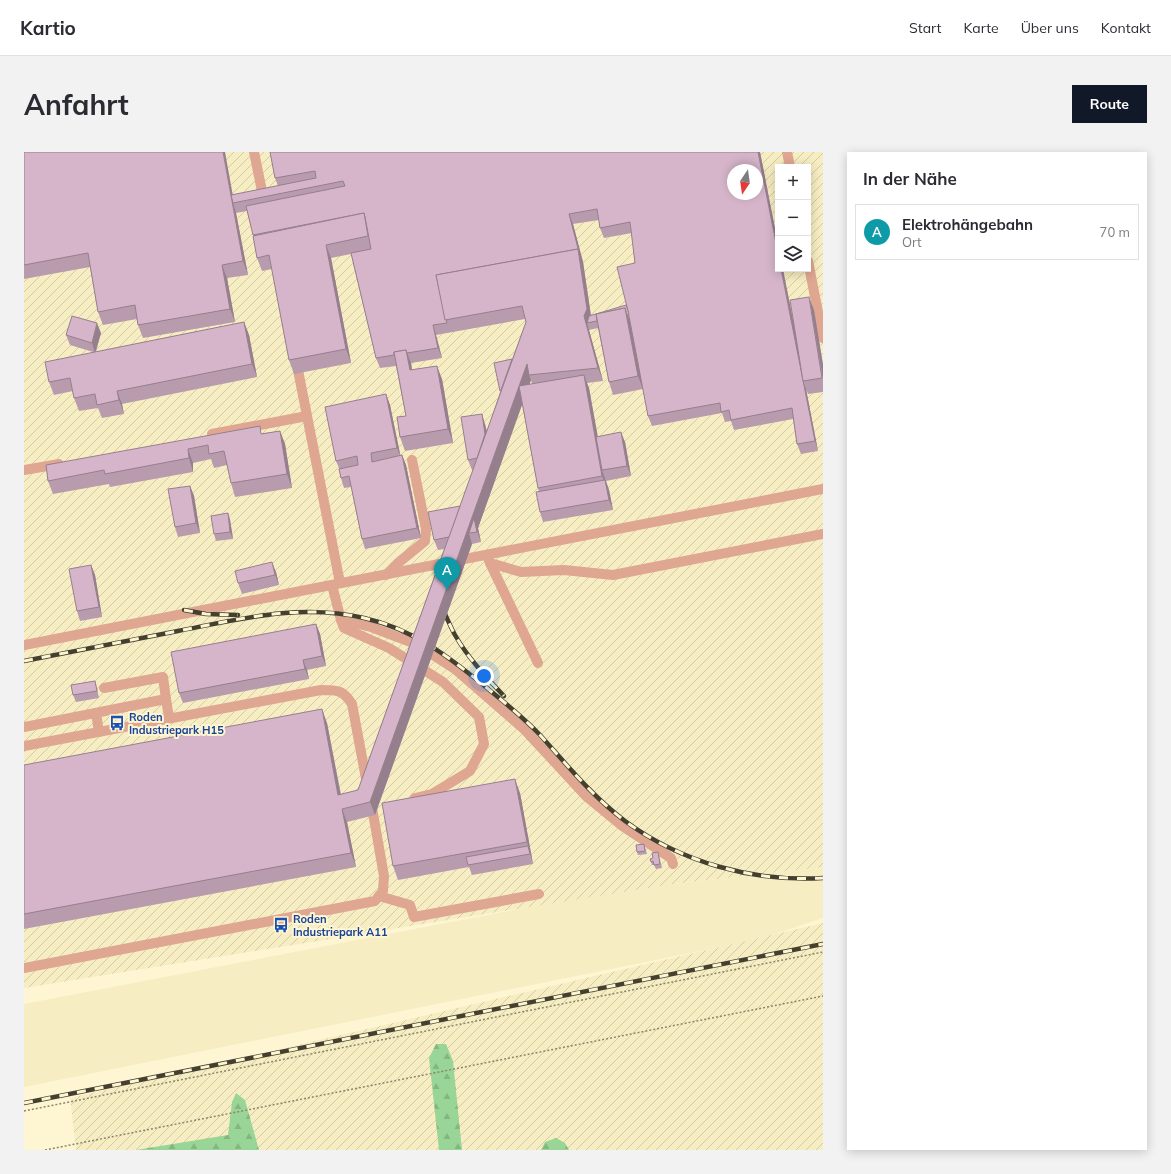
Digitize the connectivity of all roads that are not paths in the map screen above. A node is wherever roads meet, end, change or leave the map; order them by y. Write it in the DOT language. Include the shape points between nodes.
graph roads {
  1 [pos="254,152"];
  2 [pos="787,152"];
  3 [pos="789,164"];
  4 [pos="266,214"];
  5 [pos="810,272"];
  6 [pos="823,338"];
  7 [pos="293,346"];
  8 [pos="307,416"];
  9 [pos="205,436"];
  10 [pos="412,460"];
  11 [pos="71,461"];
  12 [pos="24,470"];
  13 [pos="823,489"];
  14 [pos="823,534"];
  15 [pos="488,559"];
  16 [pos="386,575"];
  17 [pos="336,584"];
  18 [pos="341,620"];
  19 [pos="24,645"];
  20 [pos="538,663"];
  21 [pos="104,688"];
  22 [pos="166,699"];
  23 [pos="96,713"];
  24 [pos="169,718"];
  25 [pos="24,727"];
  26 [pos="100,732"];
  27 [pos="24,746"];
  28 [pos="402,802"];
  29 [pos="673,864"];
  30 [pos="539,894"];
  31 [pos="379,896"];
  32 [pos="24,968"];
  1 -- 4 [label="street"];
  2 -- 3 [label="street"];
  5 -- 6 [label="street"];
  7 -- 8 [label="street"];
  8 -- 9 [label="street"];
  8 -- 17 [label="street"];
  10 -- 16 [label="street" via="426,529 424,541"];
  11 -- 12 [label="street"];
  13 -- 15 [label="street"];
  14 -- 15 [label="street" via="613,575 564,570 521,572"];
  15 -- 16 [label="street"];
  15 -- 20 [label="street"];
  16 -- 17 [label="street"];
  17 -- 18 [label="street"];
  17 -- 19 [label="street"];
  18 -- 28 [label="street" via="344,628 389,648 442,682 479,717 484,744 470,772 432,794"];
  18 -- 29 [label="street" via="371,627 416,644 455,669 525,730 587,797 621,825 671,858"];
  21 -- 22 [label="street" via="163,677"];
  22 -- 23 [label="street"];
  22 -- 24 [label="street"];
  23 -- 25 [label="street"];
  23 -- 26 [label="street"];
  24 -- 26 [label="street"];
  24 -- 31 [label="street" via="321,690 337,690 346,694 352,704 384,876"];
  26 -- 27 [label="street"];
  30 -- 31 [label="street" via="414,917 410,905"];
  31 -- 32 [label="street" via="375,901"];
}
